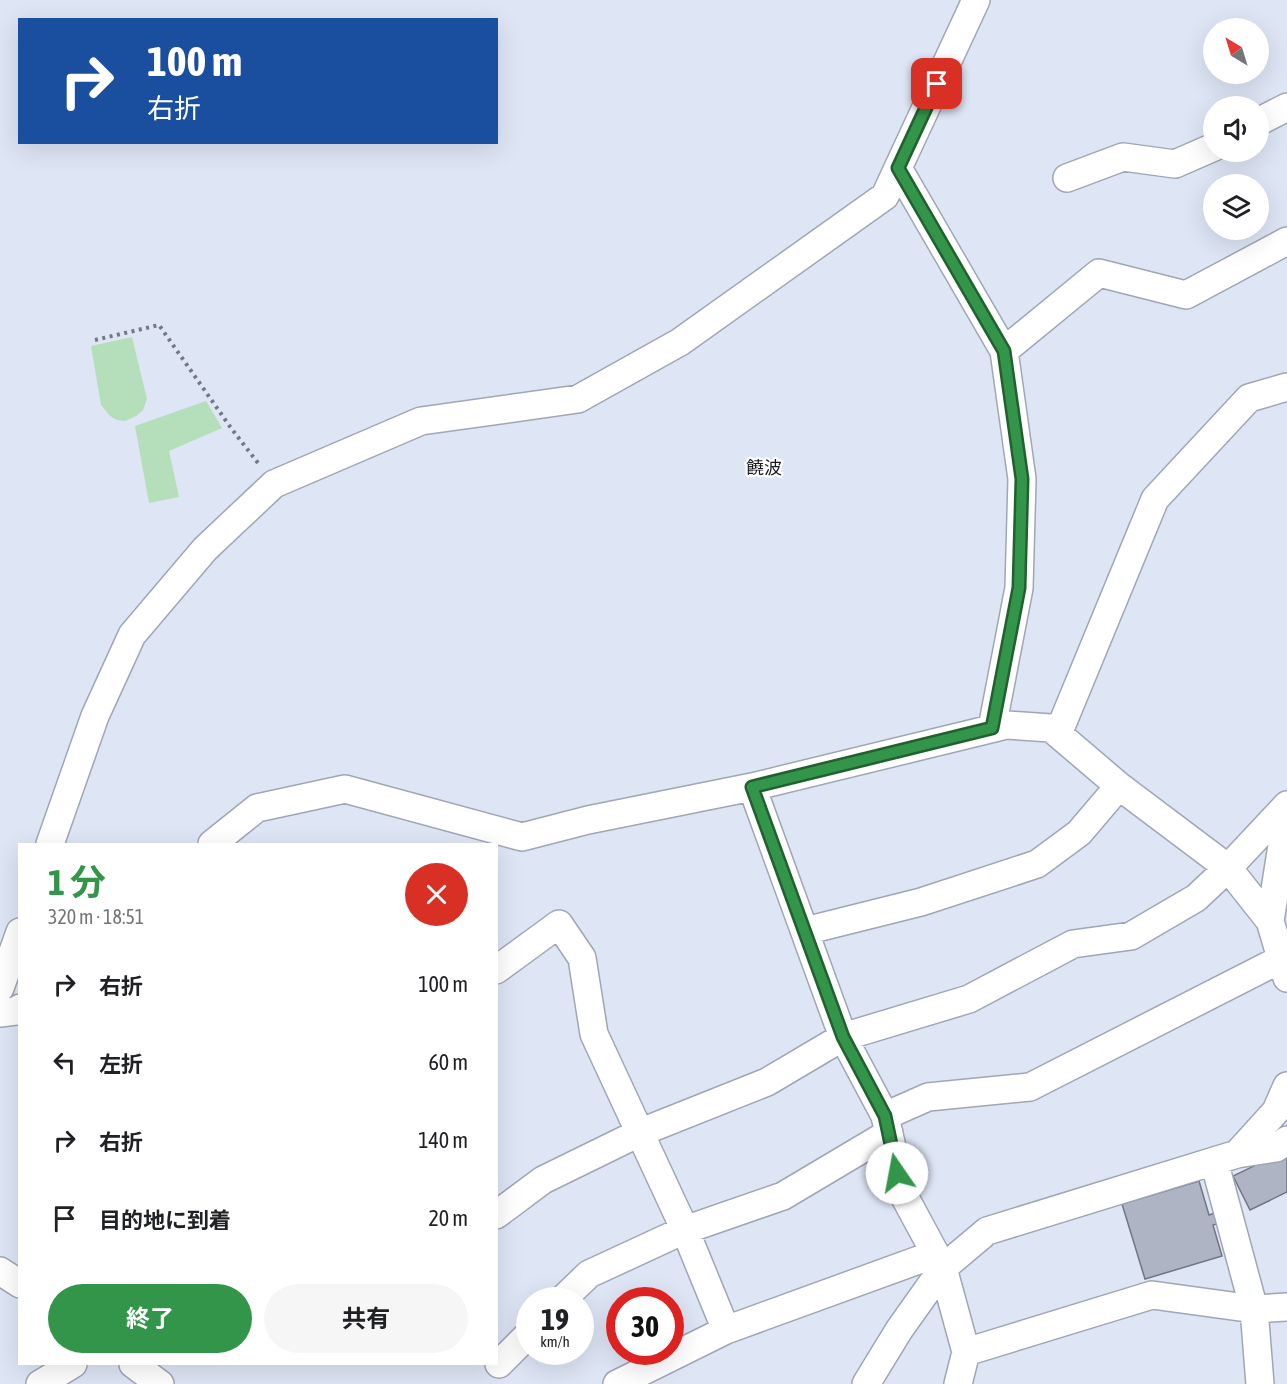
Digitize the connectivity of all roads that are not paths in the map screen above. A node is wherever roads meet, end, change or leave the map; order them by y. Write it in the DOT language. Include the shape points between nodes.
graph roads {
  1 [pos="976,0"];
  2 [pos="1287,106"];
  3 [pos="1269,116"];
  4 [pos="1203,152"];
  5 [pos="898,168"];
  6 [pos="1067,178"];
  7 [pos="1287,241"];
  8 [pos="1004,351"];
  9 [pos="1287,387"];
  10 [pos="992,728"];
  11 [pos="1058,734"];
  12 [pos="1119,786"];
  13 [pos="752,787"];
  14 [pos="1287,805"];
  15 [pos="1287,814"];
  16 [pos="50,843"];
  17 [pos="213,843"];
  18 [pos="1228,868"];
  19 [pos="1270,921"];
  20 [pos="805,931"];
  21 [pos="18,938"];
  22 [pos="498,969"];
  23 [pos="1284,969"];
  24 [pos="0,988"];
  25 [pos="18,1010"];
  26 [pos="0,1012"];
  27 [pos="843,1037"];
  28 [pos="1287,1086"];
  29 [pos="887,1124"];
  30 [pos="639,1133"];
  31 [pos="1287,1140"];
  32 [pos="1226,1157"];
  33 [pos="498,1214"];
  34 [pos="685,1230"];
  35 [pos="939,1261"];
  36 [pos="0,1270"];
  37 [pos="18,1283"];
  38 [pos="576,1287"];
  39 [pos="1287,1307"];
  40 [pos="1254,1309"];
  41 [pos="726,1330"];
  42 [pos="516,1348"];
  43 [pos="966,1352"];
  44 [pos="499,1364"];
  45 [pos="71,1365"];
  46 [pos="134,1365"];
  47 [pos="40,1384"];
  48 [pos="160,1384"];
  49 [pos="617,1384"];
  50 [pos="866,1384"];
  51 [pos="958,1384"];
  52 [pos="1260,1384"];
  1 -- 5 [label="street"];
  2 -- 3 [label="street"];
  4 -- 6 [label="street" via="1175,164 1123,157"];
  5 -- 8 [label="street"];
  5 -- 16 [label="street" via="885,196 680,342 578,399 421,421 274,484 205,549 132,635 95,716"];
  7 -- 8 [label="street" via="1186,295 1099,273"];
  8 -- 10 [label="street" via="1022,479 1019,588"];
  9 -- 11 [label="street" via="1249,398 1155,499"];
  10 -- 11 [label="street" via="1007,724 1051,728"];
  10 -- 13 [label="street"];
  11 -- 12 [label="street"];
  12 -- 18 [label="street"];
  12 -- 20 [label="street" via="1079,833 1037,864 921,902"];
  13 -- 17 [label="street" via="522,837 345,789 257,808"];
  13 -- 20 [label="street"];
  14 -- 18 [label="street"];
  15 -- 19 [label="street"];
  18 -- 19 [label="street"];
  18 -- 27 [label="street" via="1196,898 1131,936 1073,944 969,999"];
  19 -- 23 [label="street"];
  20 -- 27 [label="street"];
  21 -- 24 [label="street"];
  22 -- 30 [label="street" via="559,924 582,958 594,1034"];
  23 -- 29 [label="street" via="1030,1088 928,1098"];
  25 -- 26 [label="street"];
  27 -- 29 [label="street"];
  27 -- 30 [label="street" via="767,1082"];
  28 -- 32 [label="street" via="1276,1111"];
  29 -- 34 [label="street" via="783,1196"];
  29 -- 35 [label="street" via="902,1192"];
  30 -- 33 [label="street" via="543,1180"];
  30 -- 34 [label="street"];
  31 -- 32 [label="street" via="1276,1148"];
  32 -- 35 [label="street" via="987,1231"];
  32 -- 40 [label="street"];
  34 -- 38 [label="street" via="589,1274"];
  34 -- 41 [label="street"];
  35 -- 41 [label="street"];
  35 -- 43 [label="street"];
  35 -- 50 [label="street"];
  36 -- 37 [label="street"];
  39 -- 40 [label="street"];
  40 -- 43 [label="street" via="1152,1295"];
  40 -- 52 [label="street"];
  41 -- 49 [label="street"];
  42 -- 44 [label="street"];
  43 -- 51 [label="street"];
  45 -- 47 [label="street"];
  46 -- 48 [label="street"];
}
